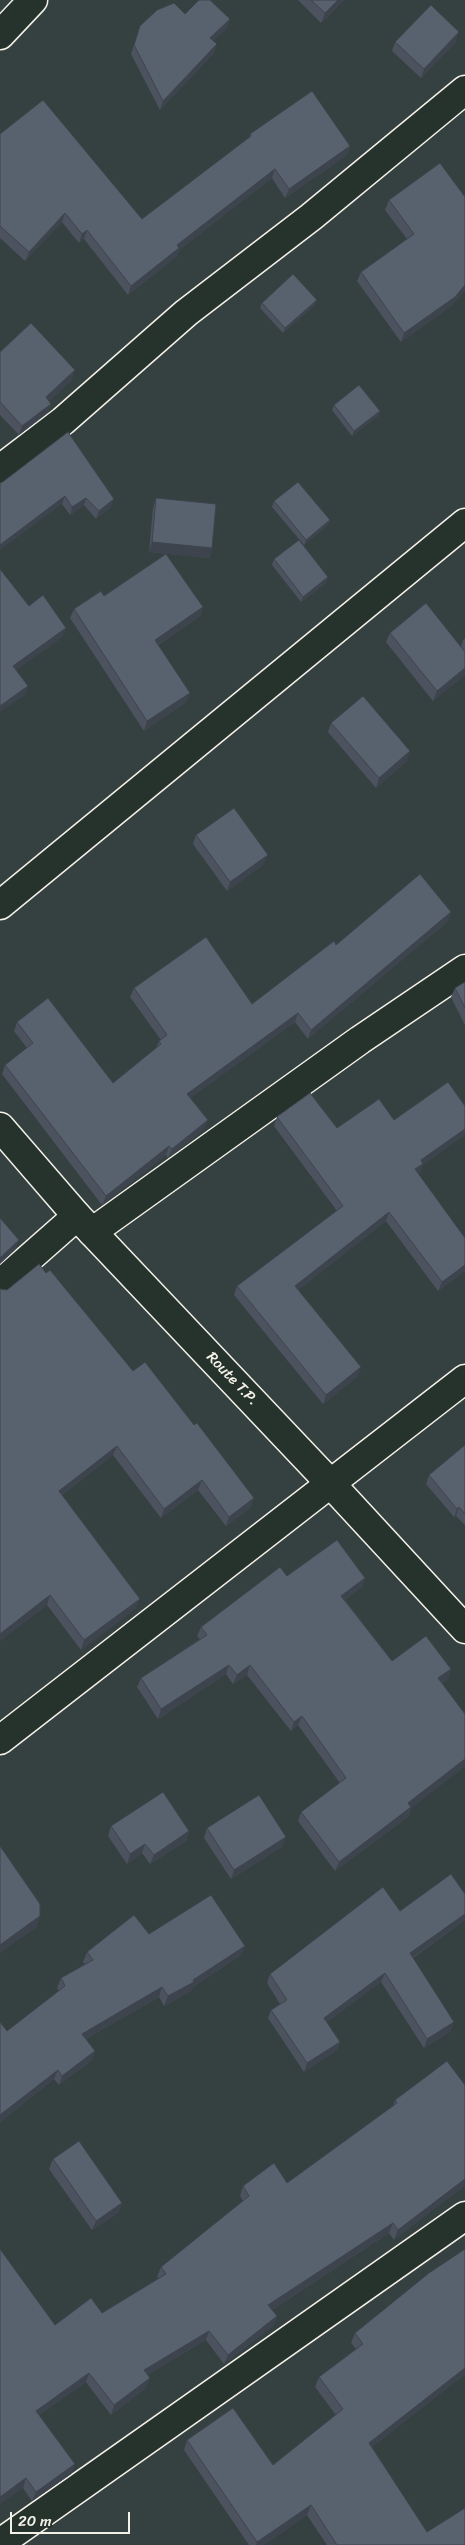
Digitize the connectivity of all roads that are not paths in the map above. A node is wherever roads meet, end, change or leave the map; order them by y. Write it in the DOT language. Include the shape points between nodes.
graph roads {
  1 [pos="33,0"];
  2 [pos="0,35"];
  3 [pos="465,90"];
  4 [pos="0,469"];
  5 [pos="465,523"];
  6 [pos="0,905"];
  7 [pos="465,969"];
  8 [pos="0,1127"];
  9 [pos="85,1224"];
  10 [pos="0,1284"];
  11 [pos="465,1379"];
  12 [pos="330,1483"];
  13 [pos="465,1629"];
  14 [pos="0,1740"];
  15 [pos="465,2216"];
  16 [pos="0,2543"];
  1 -- 2 [label="street"];
  3 -- 4 [label="street" via="311,217 186,313 62,421"];
  5 -- 6 [label="street"];
  7 -- 9 [label="street"];
  8 -- 9 [label="street, Route T.P."];
  9 -- 10 [label="street"];
  9 -- 12 [label="street, Route T.P."];
  11 -- 12 [label="street"];
  12 -- 13 [label="street, Route T.P."];
  12 -- 14 [label="street"];
  15 -- 16 [label="street"];
}
